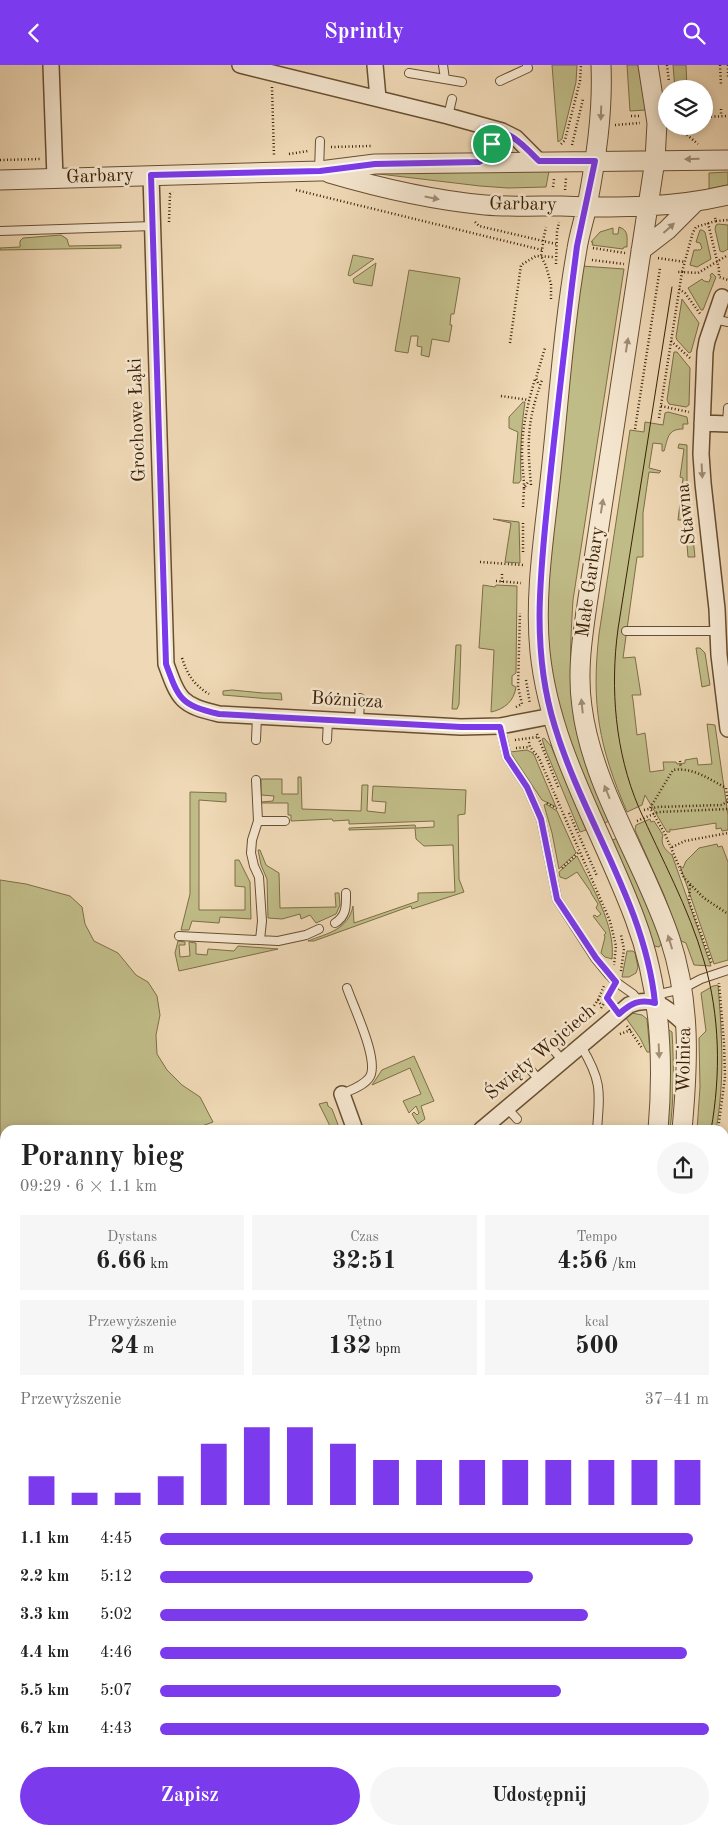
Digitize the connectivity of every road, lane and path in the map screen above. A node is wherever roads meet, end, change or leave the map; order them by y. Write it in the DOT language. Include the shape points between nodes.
graph roads {
  1 [pos="51,65"];
  2 [pos="240,65"];
  3 [pos="375,65"];
  4 [pos="443,65"];
  5 [pos="527,65"];
  6 [pos="581,65"];
  7 [pos="601,65"];
  8 [pos="648,65"];
  9 [pos="667,65"];
  10 [pos="720,65"];
  11 [pos="728,65"];
  12 [pos="409,73"];
  13 [pos="279,75"];
  14 [pos="445,79"];
  15 [pos="728,79"];
  16 [pos="668,80"];
  17 [pos="500,81"];
  18 [pos="462,82"];
  19 [pos="721,86"];
  20 [pos="584,96"];
  21 [pos="378,98"];
  22 [pos="452,99"];
  23 [pos="721,109"];
  24 [pos="572,114"];
  25 [pos="576,115"];
  26 [pos="448,116"];
  27 [pos="713,116"];
  28 [pos="722,116"];
  29 [pos="728,116"];
  30 [pos="619,124"];
  31 [pos="633,124"];
  32 [pos="485,127"];
  33 [pos="688,135"];
  34 [pos="320,145"];
  35 [pos="371,146"];
  36 [pos="559,147"];
  37 [pos="698,149"];
  38 [pos="570,153"];
  39 [pos="46,159"];
  40 [pos="0,160"];
  41 [pos="655,160"];
  42 [pos="728,160"];
  43 [pos="539,161"];
  44 [pos="595,161"];
  45 [pos="479,162"];
  46 [pos="319,171"];
  47 [pos="151,175"];
  48 [pos="55,178"];
  49 [pos="0,180"];
  50 [pos="294,189"];
  51 [pos="175,191"];
  52 [pos="728,195"];
  53 [pos="695,203"];
  54 [pos="586,207"];
  55 [pos="648,207"];
  56 [pos="472,219"];
  57 [pos="728,220"];
  58 [pos="708,223"];
  59 [pos="153,226"];
  60 [pos="546,227"];
  61 [pos="169,229"];
  62 [pos="0,231"];
  63 [pos="566,245"];
  64 [pos="586,247"];
  65 [pos="542,250"];
  66 [pos="634,251"];
  67 [pos="728,255"];
  68 [pos="541,256"];
  69 [pos="553,257"];
  70 [pos="583,259"];
  71 [pos="664,259"];
  72 [pos="717,261"];
  73 [pos="685,262"];
  74 [pos="625,264"];
  75 [pos="654,267"];
  76 [pos="678,272"];
  77 [pos="682,273"];
  78 [pos="728,280"];
  79 [pos="679,289"];
  80 [pos="722,297"];
  81 [pos="551,306"];
  82 [pos="715,320"];
  83 [pos="671,341"];
  84 [pos="510,343"];
  85 [pos="546,345"];
  86 [pos="693,361"];
  87 [pos="536,378"];
  88 [pos="538,383"];
  89 [pos="501,396"];
  90 [pos="529,400"];
  91 [pos="661,406"];
  92 [pos="728,408"];
  93 [pos="690,413"];
  94 [pos="659,418"];
  95 [pos="702,423"];
  96 [pos="728,424"];
  97 [pos="635,429"];
  98 [pos="528,482"];
  99 [pos="524,488"];
  100 [pos="523,507"];
  101 [pos="480,561"];
  102 [pos="523,565"];
  103 [pos="502,574"];
  104 [pos="496,581"];
  105 [pos="502,582"];
  106 [pos="521,583"];
  107 [pos="626,631"];
  108 [pos="723,631"];
  109 [pos="181,655"];
  110 [pos="166,664"];
  111 [pos="518,687"];
  112 [pos="216,697"];
  113 [pos="360,698"];
  114 [pos="514,708"];
  115 [pos="257,716"];
  116 [pos="552,716"];
  117 [pos="328,720"];
  118 [pos="359,721"];
  119 [pos="500,727"];
  120 [pos="728,729"];
  121 [pos="538,737"];
  122 [pos="256,739"];
  123 [pos="327,741"];
  124 [pos="510,741"];
  125 [pos="529,742"];
  126 [pos="530,747"];
  127 [pos="510,748"];
  128 [pos="680,761"];
  129 [pos="681,768"];
  130 [pos="256,779"];
  131 [pos="728,801"];
  132 [pos="650,808"];
  133 [pos="728,809"];
  134 [pos="644,810"];
  135 [pos="652,814"];
  136 [pos="258,821"];
  137 [pos="285,821"];
  138 [pos="634,822"];
  139 [pos="728,833"];
  140 [pos="671,847"];
  141 [pos="585,849"];
  142 [pos="599,880"];
  143 [pos="690,885"];
  144 [pos="346,893"];
  145 [pos="728,914"];
  146 [pos="335,923"];
  147 [pos="319,929"];
  148 [pos="619,929"];
  149 [pos="179,935"];
  150 [pos="260,940"];
  151 [pos="728,970"];
  152 [pos="716,974"];
  153 [pos="609,975"];
  154 [pos="616,982"];
  155 [pos="347,988"];
  156 [pos="682,989"];
  157 [pos="598,1000"];
  158 [pos="650,1000"];
  159 [pos="619,1014"];
  160 [pos="687,1026"];
  161 [pos="581,1046"];
  162 [pos="552,1048"];
  163 [pos="644,1053"];
  164 [pos="562,1060"];
  165 [pos="342,1094"];
  166 [pos="721,1113"];
  167 [pos="726,1114"];
  168 [pos="353,1125"];
  169 [pos="490,1125"];
  170 [pos="597,1125"];
  171 [pos="658,1125"];
  172 [pos="682,1125"];
  173 [pos="719,1125"];
  1 -- 48 [label="street"];
  2 -- 13 [label="street"];
  3 -- 21 [label="street"];
  4 -- 14 [label="lane"];
  5 -- 17 [label="lane" via="528,68"];
  6 -- 24 [label="path"];
  7 -- 44 [label="street, one-way" via="601,117"];
  8 -- 41 [label="street, Małe Garbary" via="656,123"];
  9 -- 16 [label="path"];
  10 -- 19 [label="path"];
  11 -- 15 [label="path"];
  12 -- 14 [label="lane"];
  13 -- 21 [label="street"];
  13 -- 34 [label="path" via="272,156"];
  14 -- 18 [label="lane"];
  20 -- 38 [label="path"];
  21 -- 26 [label="street"];
  22 -- 26 [label="lane"];
  23 -- 28 [label="path"];
  24 -- 25 [label="path"];
  24 -- 36 [label="path" via="565,140"];
  26 -- 32 [label="street"];
  27 -- 28 [label="path"];
  28 -- 29 [label="path"];
  30 -- 31 [label="path"];
  32 -- 43 [label="street" via="516,138"];
  32 -- 45 [label="street" via="492,148 487,158"];
  33 -- 37 [label="path" via="698,143"];
  34 -- 35 [label="path"];
  34 -- 46 [label="lane"];
  39 -- 40 [label="path"];
  42 -- 41 [label="street, Garbary, one-way"];
  41 -- 44 [label="street, Garbary"];
  41 -- 55 [label="street, Małe Garbary"];
  43 -- 44 [label="street, Garbary"];
  43 -- 45 [label="street, Garbary"];
  44 -- 54 [label="street"];
  45 -- 46 [label="street, Garbary" via="375,164"];
  46 -- 47 [label="street, Garbary"];
  46 -- 54 [label="street, Garbary, one-way" via="384,189 451,201"];
  47 -- 48 [label="street, Garbary"];
  47 -- 59 [label="street, Grochowe Łąki"];
  48 -- 49 [label="street, Garbary"];
  50 -- 65 [label="path"];
  51 -- 61 [label="path" via="168,199"];
  52 -- 53 [label="street, Garbary"];
  53 -- 55 [label="street, Garbary"];
  66 -- 53 [label="street, one-way" via="667,230"];
  54 -- 55 [label="street, Garbary"];
  54 -- 116 [label="street" via="572,285 541,572 540,653"];
  55 -- 66 [label="street, Małe Garbary"];
  56 -- 63 [label="path" via="479,226 548,244"];
  57 -- 58 [label="path" via="716,219"];
  58 -- 72 [label="path"];
  58 -- 73 [label="path" via="696,227 693,232"];
  59 -- 62 [label="lane"];
  59 -- 110 [label="street, Grochowe Łąki"];
  60 -- 65 [label="path"];
  64 -- 66 [label="path"];
  65 -- 68 [label="path"];
  156 -- 66 [label="street, Małe Garbary, one-way" via="659,910 600,774 585,724 580,689 587,605"];
  67 -- 72 [label="path"];
  68 -- 69 [label="path"];
  68 -- 81 [label="path" via="551,284"];
  68 -- 84 [label="path" via="536,255 521,265"];
  70 -- 74 [label="path"];
  71 -- 73 [label="path"];
  72 -- 77 [label="path" via="698,273"];
  72 -- 78 [label="path" via="719,277"];
  73 -- 77 [label="path"];
  75 -- 97 [label="path" via="662,269"];
  76 -- 77 [label="path"];
  77 -- 79 [label="path"];
  79 -- 82 [label="path"];
  79 -- 83 [label="path"];
  80 -- 82 [label="street, Stawna"];
  82 -- 95 [label="street, Stawna" via="705,352"];
  83 -- 86 [label="path"];
  83 -- 91 [label="path"];
  85 -- 87 [label="path"];
  87 -- 88 [label="path"];
  87 -- 90 [label="path"];
  89 -- 90 [label="path"];
  90 -- 99 [label="path" via="522,451"];
  91 -- 93 [label="path"];
  91 -- 94 [label="path"];
  92 -- 96 [label="lane"];
  95 -- 96 [label="street"];
  95 -- 108 [label="street, Stawna, one-way" via="702,483 717,609"];
  98 -- 99 [label="path"];
  99 -- 100 [label="path"];
  101 -- 102 [label="path"];
  103 -- 105 [label="path"];
  104 -- 105 [label="path"];
  105 -- 106 [label="path"];
  107 -- 108 [label="lane"];
  108 -- 120 [label="street, Stawna" via="719,655"];
  109 -- 112 [label="path" via="194,683"];
  110 -- 115 [label="street, Bóżnicza" via="176,691 194,708 219,714"];
  111 -- 114 [label="path" via="522,704"];
  113 -- 118 [label="lane"];
  115 -- 117 [label="street, Bóżnicza"];
  115 -- 122 [label="lane"];
  116 -- 119 [label="street, Bóżnicza"];
  116 -- 158 [label="street" via="570,768 636,920 645,950"];
  117 -- 118 [label="street, Bóżnicza"];
  117 -- 123 [label="lane"];
  118 -- 119 [label="street, Bóżnicza"];
  119 -- 153 [label="lane" via="507,757 527,787 541,819 557,899"];
  121 -- 124 [label="path"];
  125 -- 126 [label="path"];
  126 -- 127 [label="path"];
  126 -- 153 [label="path" via="539,758 614,933 616,954"];
  128 -- 129 [label="path"];
  129 -- 131 [label="path" via="690,769 726,788"];
  129 -- 132 [label="path" via="673,770"];
  130 -- 136 [label="lane"];
  131 -- 132 [label="path" via="722,805"];
  132 -- 134 [label="path"];
  132 -- 135 [label="path"];
  133 -- 135 [label="path"];
  135 -- 138 [label="path"];
  135 -- 140 [label="path"];
  136 -- 137 [label="lane"];
  136 -- 150 [label="lane" via="250,853 259,877"];
  139 -- 140 [label="path"];
  140 -- 143 [label="path" via="680,873"];
  141 -- 142 [label="path"];
  143 -- 145 [label="path"];
  143 -- 152 [label="path" via="689,901"];
  144 -- 146 [label="lane" via="346,910"];
  147 -- 150 [label="lane" via="278,941"];
  148 -- 154 [label="path" via="623,955"];
  149 -- 150 [label="lane"];
  151 -- 152 [label="lane"];
  152 -- 156 [label="lane"];
  152 -- 166 [label="path" via="720,986 724,1043"];
  153 -- 154 [label="lane"];
  153 -- 157 [label="path"];
  154 -- 158 [label="lane"];
  154 -- 159 [label="path" via="607,998"];
  155 -- 165 [label="lane" via="373,1069 368,1080"];
  156 -- 158 [label="lane"];
  156 -- 160 [label="street, Wolnica"];
  158 -- 159 [label="street, Święty Wojciech" via="629,1005"];
  158 -- 160 [label="street"];
  158 -- 171 [label="street, Wolnica, one-way" via="660,1060"];
  159 -- 161 [label="street, Święty Wojciech"];
  159 -- 163 [label="path"];
  160 -- 172 [label="street, Wolnica"];
  161 -- 164 [label="street, Święty Wojciech"];
  161 -- 170 [label="lane" via="599,1082"];
  162 -- 164 [label="lane"];
  164 -- 169 [label="street, Święty Wojciech" via="534,1074 512,1113"];
  165 -- 168 [label="street"];
  166 -- 167 [label="path"];
  166 -- 173 [label="path"];
}
